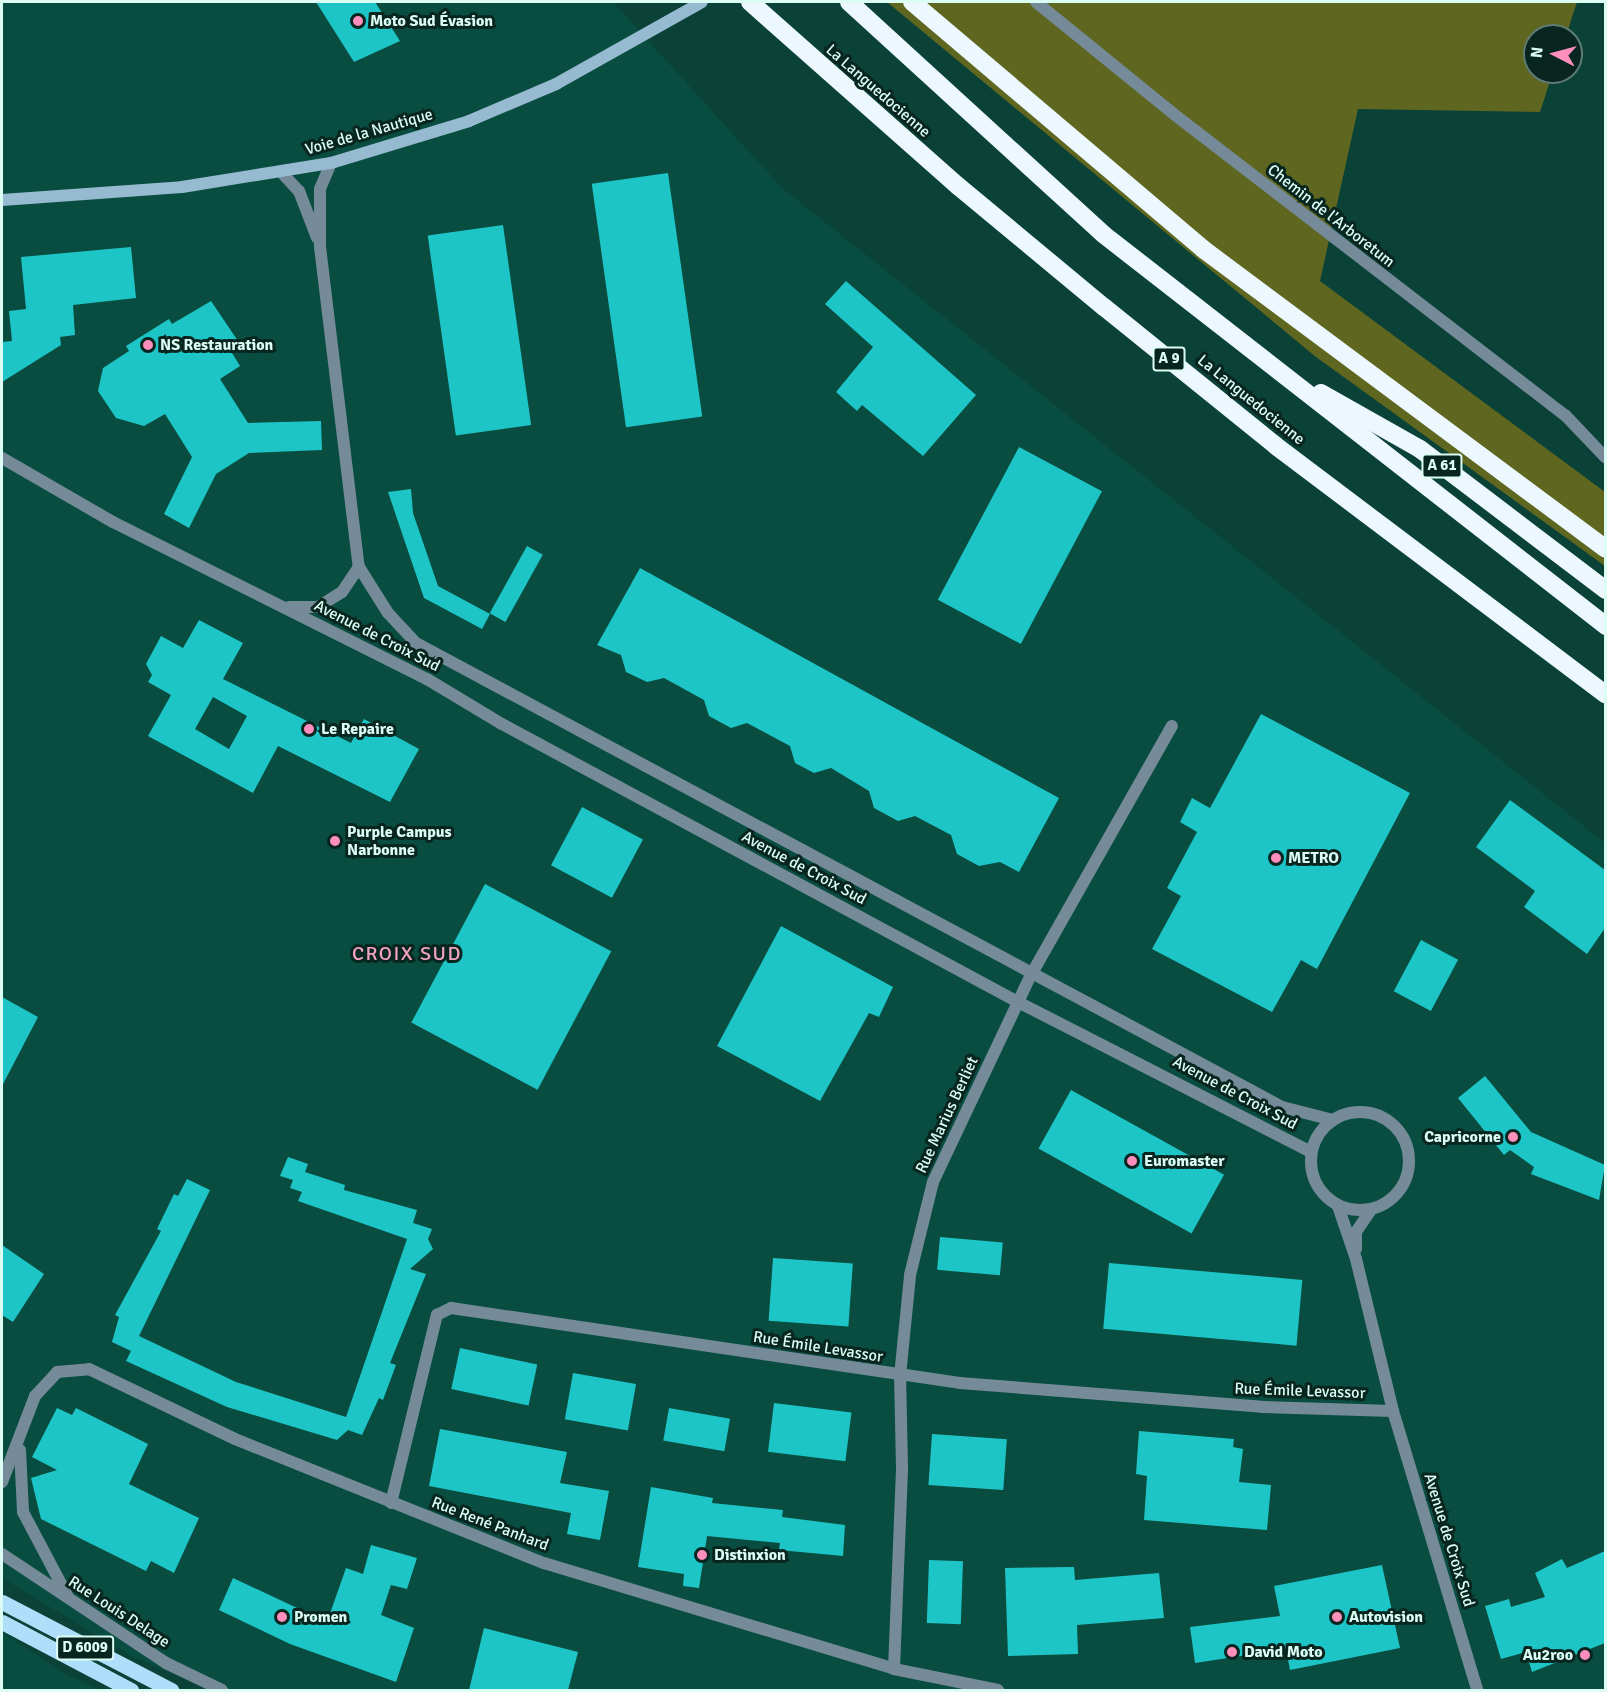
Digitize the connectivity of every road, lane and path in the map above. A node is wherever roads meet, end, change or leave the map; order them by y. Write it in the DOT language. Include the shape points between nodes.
graph roads {
  1 [pos="702,2"];
  2 [pos="750,2"];
  3 [pos="849,2"];
  4 [pos="912,2"];
  5 [pos="1036,2"];
  6 [pos="331,163"];
  7 [pos="282,173"];
  8 [pos="2,195"];
  9 [pos="17,197"];
  10 [pos="2,200"];
  11 [pos="320,247"];
  12 [pos="1265,361"];
  13 [pos="2,458"];
  14 [pos="1605,458"];
  15 [pos="1604,547"];
  16 [pos="359,567"];
  17 [pos="1605,590"];
  18 [pos="285,608"];
  19 [pos="1605,626"];
  20 [pos="1605,696"];
  21 [pos="1172,726"];
  22 [pos="1031,975"];
  23 [pos="1017,1002"];
  24 [pos="1333,1120"];
  25 [pos="1311,1152"];
  26 [pos="1338,1206"];
  27 [pos="1371,1210"];
  28 [pos="1356,1259"];
  29 [pos="900,1376"];
  30 [pos="1393,1411"];
  31 [pos="20,1433"];
  32 [pos="2,1482"];
  33 [pos="391,1503"];
  34 [pos="2,1554"];
  35 [pos="69,1599"];
  36 [pos="2,1602"];
  37 [pos="2,1622"];
  38 [pos="894,1669"];
  39 [pos="131,1690"];
  40 [pos="171,1690"];
  41 [pos="222,1690"];
  42 [pos="998,1690"];
  43 [pos="1477,1690"];
  1 -- 6 [label="street, Voie de la Nautique" via="556,84 469,121"];
  2 -- 20 [label="highway, La Languedocienne / A 9" via="958,186 1104,307 1276,446"];
  3 -- 12 [label="highway" via="1103,234"];
  4 -- 15 [label="highway" via="1203,249"];
  5 -- 14 [label="street, Chemin de l'Arboretum" via="1184,123 1565,415"];
  6 -- 7 [label="street, Voie de la Nautique"];
  6 -- 11 [label="street, Avenue de Croix Sud" via="320,189"];
  7 -- 9 [label="street, Voie de la Nautique" via="182,187"];
  7 -- 11 [label="street, Avenue de Croix Sud" via="298,191"];
  8 -- 9 [label="street, Voie de la Nautique"];
  9 -- 10 [label="street, Voie de la Nautique"];
  11 -- 16 [label="street, Avenue de Croix Sud"];
  12 -- 17 [label="highway, A 61" via="1420,449"];
  12 -- 19 [label="highway"];
  13 -- 18 [label="street, Avenue de Croix Sud" via="113,522"];
  16 -- 18 [label="street, Avenue de Croix Sud" via="342,592 318,607"];
  16 -- 22 [label="street, Avenue de Croix Sud" via="388,613 416,644 440,660 504,688"];
  18 -- 23 [label="street, Avenue de Croix Sud" via="428,679 502,724"];
  21 -- 22 [label="street, Rue Marius Berliet"];
  22 -- 23 [label="street, Rue Marius Berliet"];
  22 -- 24 [label="street, Avenue de Croix Sud" via="1282,1107"];
  23 -- 25 [label="street, Avenue de Croix Sud"];
  23 -- 29 [label="street, Rue Marius Berliet" via="933,1182 910,1275"];
  24 -- 25 [label="street" via="1319,1134"];
  24 -- 27 [label="street" via="1356,1112 1380,1116 1402,1138 1409,1153 1407,1178 1393,1198"];
  25 -- 26 [label="street" via="1312,1174 1321,1192"];
  26 -- 27 [label="street"];
  26 -- 28 [label="street, Avenue de Croix Sud"];
  27 -- 28 [label="street, Avenue de Croix Sud" via="1356,1232"];
  28 -- 30 [label="street, Avenue de Croix Sud"];
  29 -- 30 [label="street, Rue Émile Levassor" via="1262,1407"];
  29 -- 33 [label="street, Rue Émile Levassor" via="467,1306 451,1308 437,1315"];
  29 -- 38 [label="street, Rue Marius Berliet" via="902,1480"];
  30 -- 43 [label="street, Avenue de Croix Sud"];
  31 -- 32 [label="street, Rue René Panhard" via="11,1468"];
  31 -- 33 [label="street, Rue René Panhard" via="35,1396 57,1372 89,1369 235,1439"];
  31 -- 35 [label="street, Rue René Panhard" via="23,1512"];
  33 -- 38 [label="street, Rue René Panhard" via="544,1563"];
  34 -- 35 [label="street, Rue Louis Delage"];
  35 -- 41 [label="street, Rue Louis Delage" via="166,1663"];
  36 -- 40 [label="main road, D 6009"];
  37 -- 39 [label="main road, D 6009"];
  38 -- 42 [label="street, Rue René Panhard"];
}
